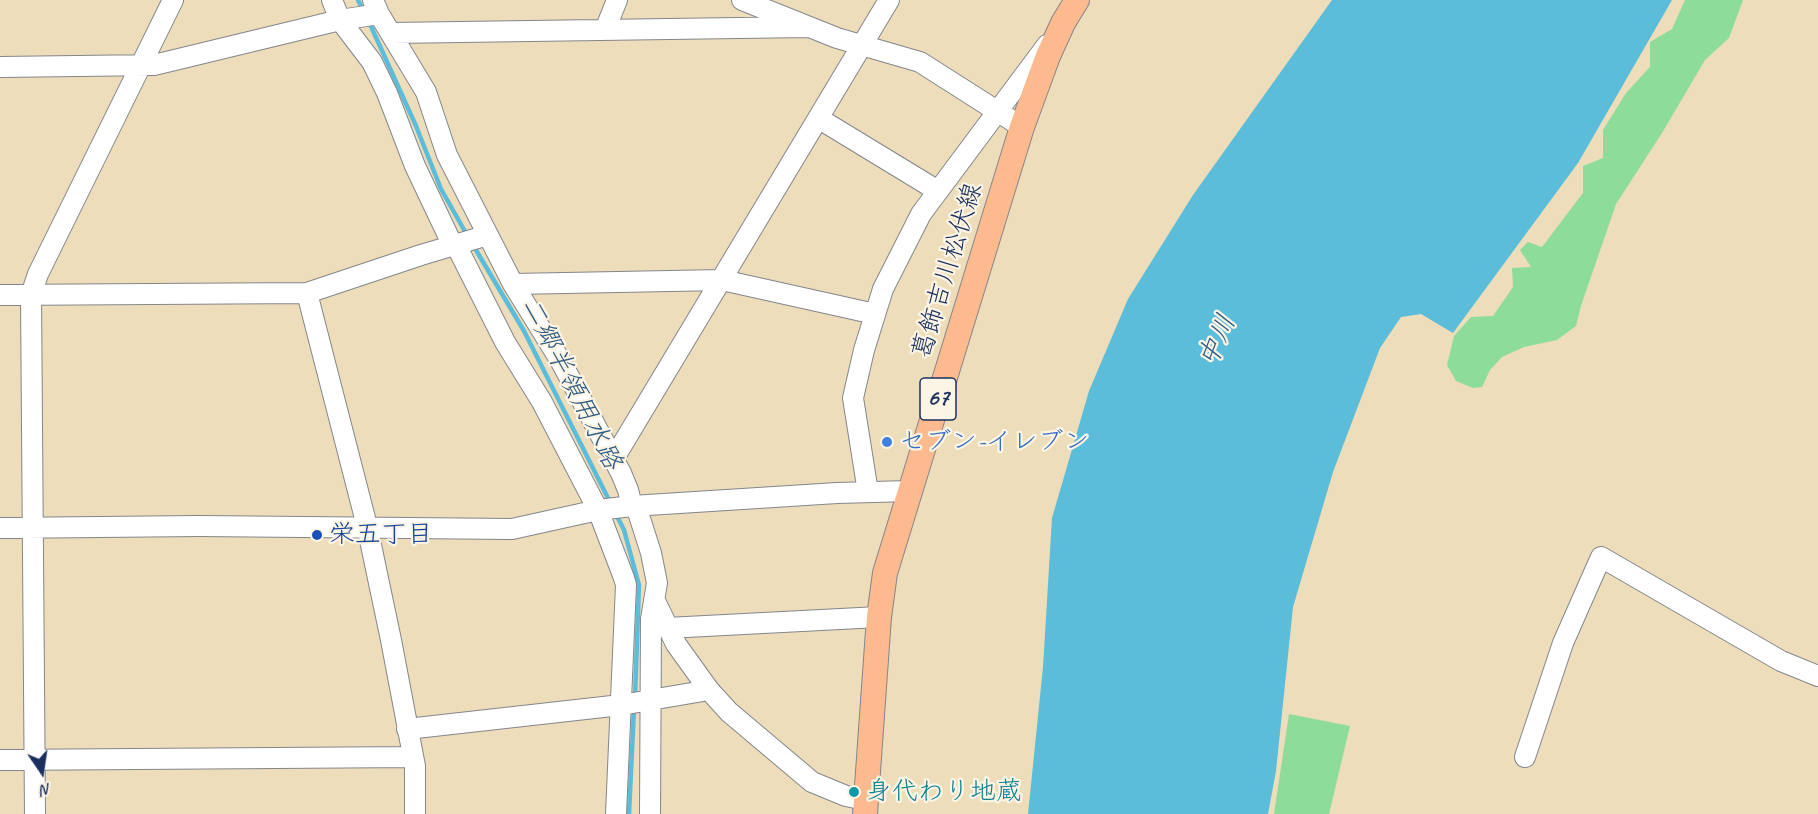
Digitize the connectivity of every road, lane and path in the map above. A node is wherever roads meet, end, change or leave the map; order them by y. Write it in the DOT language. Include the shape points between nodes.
graph roads {
  1 [pos="173,0"];
  2 [pos="332,0"];
  3 [pos="617,0"];
  4 [pos="742,0"];
  5 [pos="889,0"];
  6 [pos="1077,0"];
  7 [pos="376,7"];
  8 [pos="340,21"];
  9 [pos="1064,23"];
  10 [pos="808,27"];
  11 [pos="605,30"];
  12 [pos="391,33"];
  13 [pos="861,45"];
  14 [pos="141,66"];
  15 [pos="0,67"];
  16 [pos="996,111"];
  17 [pos="818,118"];
  18 [pos="1022,126"];
  19 [pos="938,191"];
  20 [pos="488,235"];
  21 [pos="456,245"];
  22 [pos="722,280"];
  23 [pos="513,284"];
  24 [pos="307,293"];
  25 [pos="0,295"];
  26 [pos="31,295"];
  27 [pos="875,314"];
  28 [pos="613,459"];
  29 [pos="910,491"];
  30 [pos="868,492"];
  31 [pos="634,506"];
  32 [pos="598,510"];
  33 [pos="367,526"];
  34 [pos="0,528"];
  35 [pos="32,528"];
  36 [pos="656,603"];
  37 [pos="879,617"];
  38 [pos="668,628"];
  39 [pos="1818,676"];
  40 [pos="709,690"];
  41 [pos="650,701"];
  42 [pos="621,705"];
  43 [pos="407,729"];
  44 [pos="413,757"];
  45 [pos="1525,757"];
  46 [pos="0,760"];
  47 [pos="35,760"];
  48 [pos="866,807"];
  49 [pos="35,814"];
  50 [pos="415,814"];
  51 [pos="616,814"];
  52 [pos="650,814"];
  1 -- 14 [label="street"];
  2 -- 8 [label="street"];
  3 -- 11 [label="street"];
  4 -- 10 [label="street"];
  5 -- 13 [label="street"];
  6 -- 9 [label="main road, 葛飾吉川松伏線 / 67"];
  7 -- 8 [label="street"];
  7 -- 12 [label="street"];
  8 -- 14 [label="street"];
  8 -- 21 [label="street" via="372,62 415,165"];
  9 -- 16 [label="street"];
  9 -- 18 [label="main road, 葛飾吉川松伏線 / 67"];
  10 -- 11 [label="street"];
  10 -- 13 [label="street"];
  11 -- 12 [label="street"];
  12 -- 20 [label="street" via="426,92 447,155"];
  13 -- 16 [label="street" via="920,62"];
  13 -- 17 [label="street"];
  14 -- 15 [label="street"];
  14 -- 26 [label="street"];
  16 -- 18 [label="street"];
  16 -- 19 [label="street"];
  17 -- 19 [label="street"];
  17 -- 22 [label="street"];
  18 -- 29 [label="main road, 葛飾吉川松伏線 / 67"];
  19 -- 27 [label="street" via="921,214 883,289"];
  20 -- 21 [label="street"];
  20 -- 23 [label="street"];
  21 -- 24 [label="street"];
  21 -- 32 [label="street"];
  22 -- 23 [label="street"];
  22 -- 27 [label="street"];
  22 -- 28 [label="street"];
  23 -- 28 [label="street" via="560,360"];
  24 -- 26 [label="street"];
  24 -- 33 [label="street"];
  25 -- 26 [label="street"];
  26 -- 35 [label="street"];
  27 -- 30 [label="street" via="853,398"];
  28 -- 31 [label="street"];
  29 -- 30 [label="street"];
  29 -- 37 [label="main road, 葛飾吉川松伏線 / 67" via="885,573"];
  30 -- 31 [label="street"];
  31 -- 32 [label="street"];
  31 -- 36 [label="street" via="656,571"];
  32 -- 33 [label="street" via="512,529"];
  32 -- 42 [label="street" via="626,585"];
  33 -- 35 [label="street"];
  33 -- 43 [label="street"];
  34 -- 35 [label="street"];
  35 -- 47 [label="street"];
  36 -- 38 [label="street"];
  36 -- 41 [label="street" via="651,619"];
  37 -- 38 [label="street"];
  37 -- 48 [label="main road, 葛飾吉川松伏線 / 67"];
  38 -- 40 [label="street"];
  39 -- 45 [label="street" via="1781,661 1601,557 1563,643"];
  40 -- 41 [label="street"];
  40 -- 48 [label="street" via="729,712 812,782"];
  41 -- 42 [label="street"];
  41 -- 52 [label="street"];
  42 -- 43 [label="street"];
  42 -- 51 [label="street"];
  43 -- 44 [label="street"];
  44 -- 47 [label="street"];
  44 -- 50 [label="street"];
  46 -- 47 [label="street"];
  47 -- 49 [label="street"];
}
